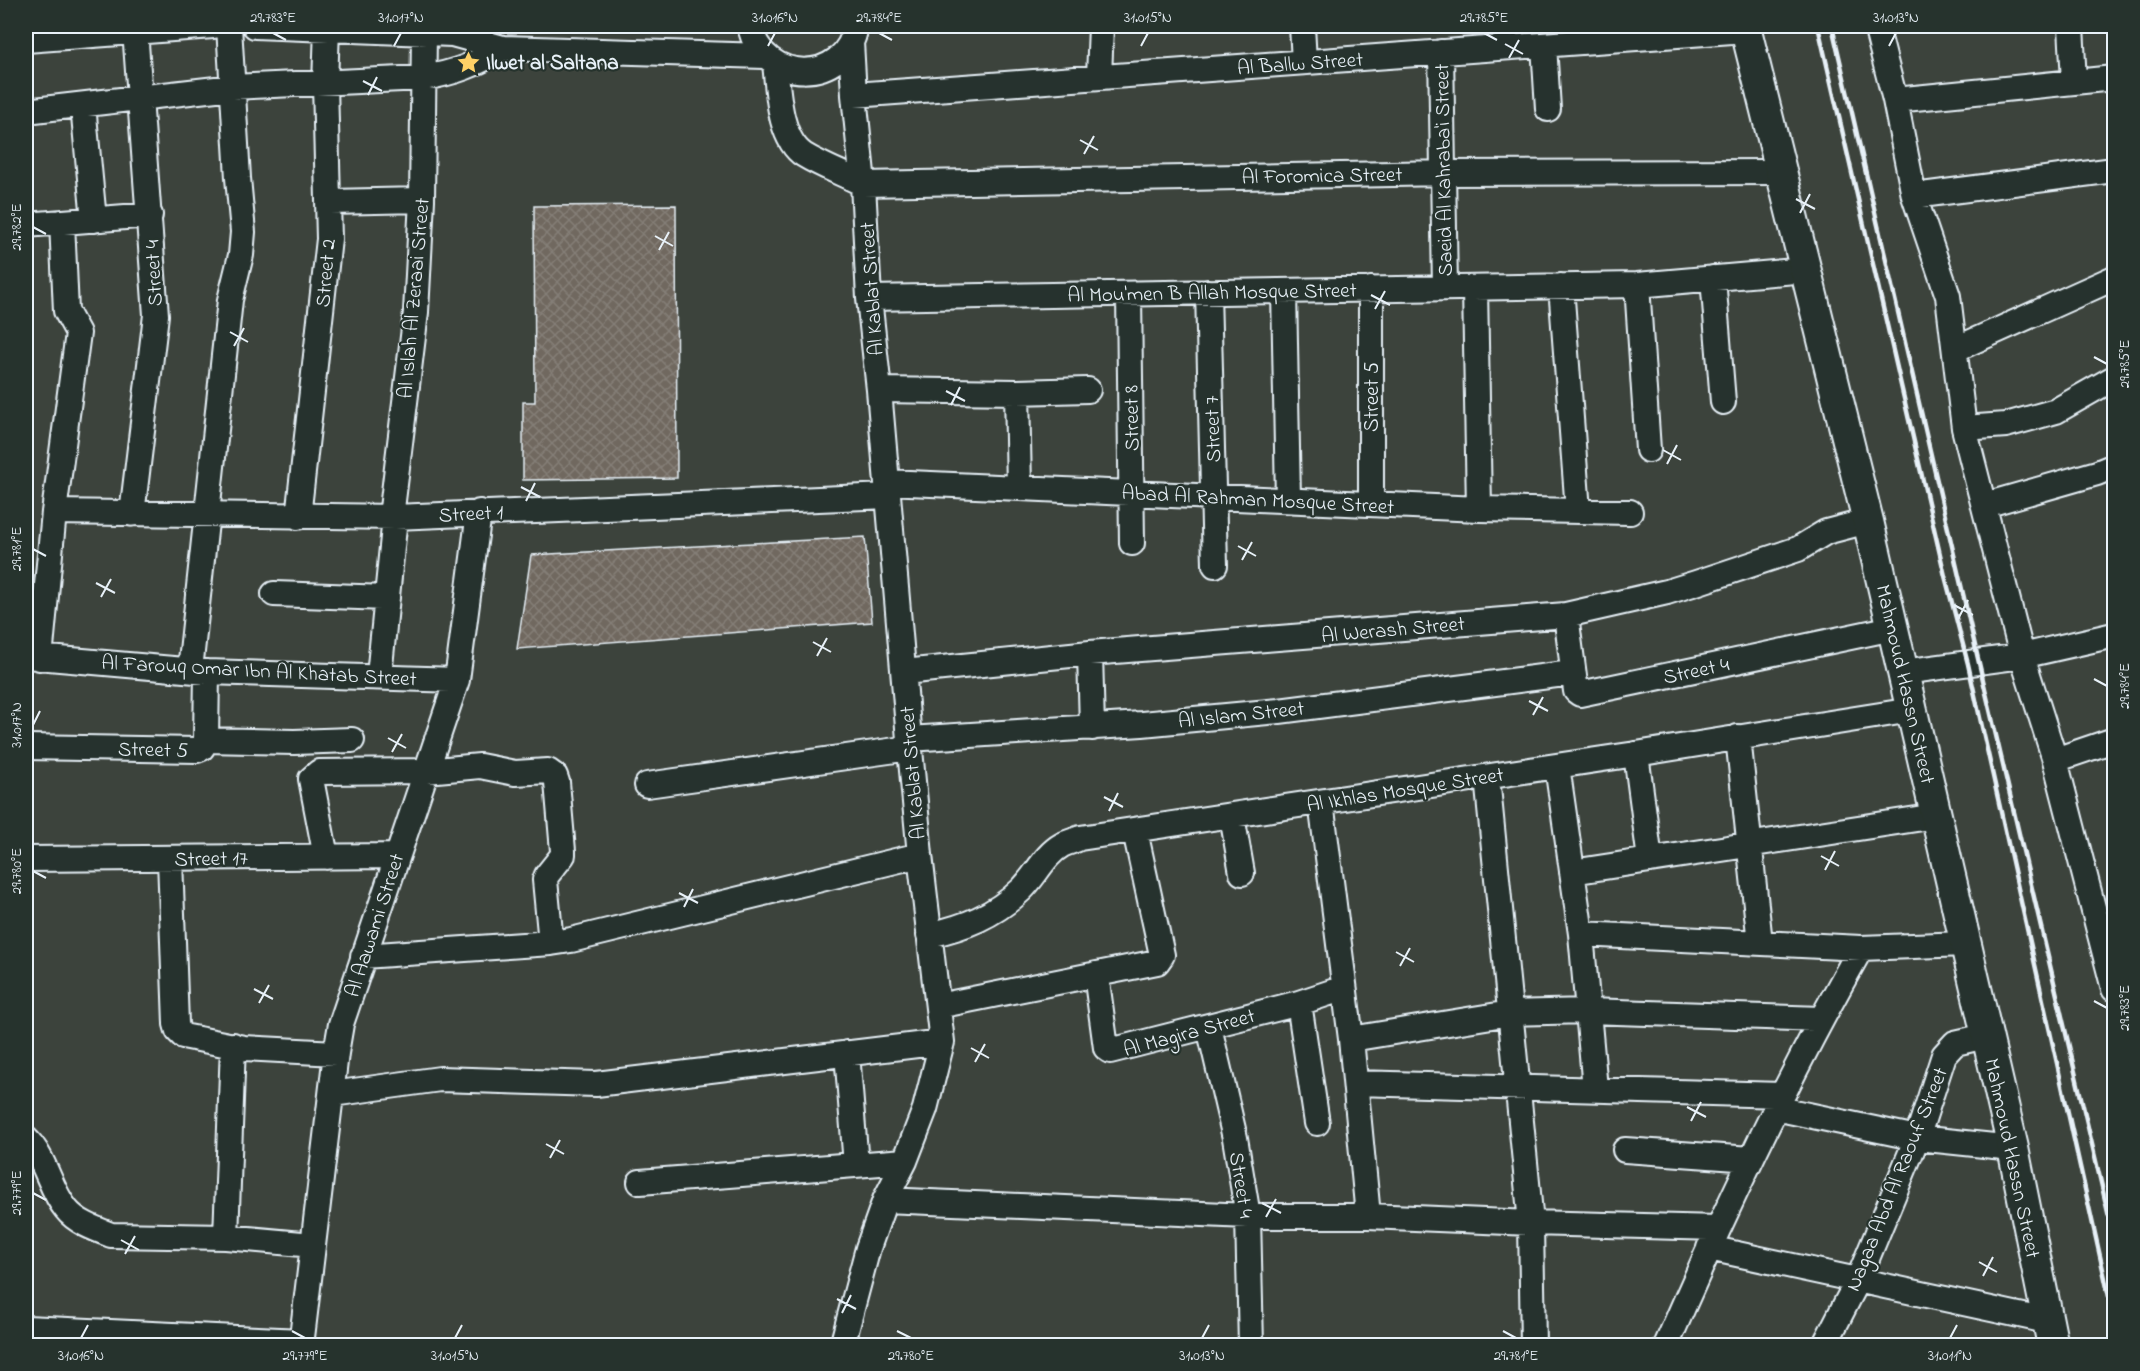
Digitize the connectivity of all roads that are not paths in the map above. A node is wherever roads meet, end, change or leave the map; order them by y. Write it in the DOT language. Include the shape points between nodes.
graph roads {
  1 [pos="213,26"];
  2 [pos="229,26"];
  3 [pos="255,26"];
  4 [pos="750,26"];
  5 [pos="1101,26"];
  6 [pos="1302,26"];
  7 [pos="1876,26"];
  8 [pos="2071,26"];
  9 [pos="327,28"];
  10 [pos="1746,28"];
  11 [pos="135,30"];
  12 [pos="424,32"];
  13 [pos="853,34"];
  14 [pos="26,40"];
  15 [pos="1544,45"];
  16 [pos="503,48"];
  17 [pos="1441,52"];
  18 [pos="770,59"];
  19 [pos="1304,62"];
  20 [pos="1099,77"];
  21 [pos="423,78"];
  22 [pos="2115,78"];
  23 [pos="2074,82"];
  24 [pos="325,84"];
  25 [pos="233,87"];
  26 [pos="854,95"];
  27 [pos="139,98"];
  28 [pos="1895,100"];
  29 [pos="83,105"];
  30 [pos="1548,109"];
  31 [pos="26,111"];
  32 [pos="2115,170"];
  33 [pos="1781,172"];
  34 [pos="1445,173"];
  35 [pos="863,184"];
  36 [pos="1914,196"];
  37 [pos="422,200"];
  38 [pos="329,202"];
  39 [pos="150,215"];
  40 [pos="94,220"];
  41 [pos="62,222"];
  42 [pos="26,225"];
  43 [pos="1806,270"];
  44 [pos="1713,278"];
  45 [pos="2115,278"];
  46 [pos="1637,285"];
  47 [pos="1561,286"];
  48 [pos="1445,288"];
  49 [pos="1475,288"];
  50 [pos="1371,290"];
  51 [pos="1284,291"];
  52 [pos="1208,292"];
  53 [pos="1129,294"];
  54 [pos="869,298"];
  55 [pos="1956,349"];
  56 [pos="2115,378"];
  57 [pos="879,390"];
  58 [pos="1088,390"];
  59 [pos="1017,392"];
  60 [pos="1723,402"];
  61 [pos="1964,429"];
  62 [pos="1648,450"];
  63 [pos="2115,466"];
  64 [pos="1019,488"];
  65 [pos="887,489"];
  66 [pos="1132,493"];
  67 [pos="1214,496"];
  68 [pos="1288,500"];
  69 [pos="1371,504"];
  70 [pos="1985,505"];
  71 [pos="1479,509"];
  72 [pos="1578,511"];
  73 [pos="54,512"];
  74 [pos="479,512"];
  75 [pos="1630,512"];
  76 [pos="132,514"];
  77 [pos="207,515"];
  78 [pos="298,517"];
  79 [pos="393,517"];
  80 [pos="1868,521"];
  81 [pos="1132,543"];
  82 [pos="1215,565"];
  83 [pos="274,594"];
  84 [pos="387,598"];
  85 [pos="1566,615"];
  86 [pos="1893,628"];
  87 [pos="2115,635"];
  88 [pos="1090,653"];
  89 [pos="2022,656"];
  90 [pos="33,657"];
  91 [pos="199,671"];
  92 [pos="904,672"];
  93 [pos="1903,672"];
  94 [pos="1572,674"];
  95 [pos="379,676"];
  96 [pos="457,680"];
  97 [pos="1912,710"];
  98 [pos="1092,728"];
  99 [pos="1738,737"];
  100 [pos="206,740"];
  101 [pos="352,740"];
  102 [pos="2115,740"];
  103 [pos="909,743"];
  104 [pos="26,747"];
  105 [pos="1636,754"];
  106 [pos="2055,760"];
  107 [pos="1557,766"];
  108 [pos="426,771"];
  109 [pos="1487,777"];
  110 [pos="647,785"];
  111 [pos="1321,802"];
  112 [pos="1232,816"];
  113 [pos="1936,816"];
  114 [pos="1135,831"];
  115 [pos="1750,845"];
  116 [pos="396,855"];
  117 [pos="920,855"];
  118 [pos="327,857"];
  119 [pos="26,859"];
  120 [pos="170,859"];
  121 [pos="1650,860"];
  122 [pos="1572,872"];
  123 [pos="1242,873"];
  124 [pos="1581,934"];
  125 [pos="929,935"];
  126 [pos="550,943"];
  127 [pos="1760,943"];
  128 [pos="1965,945"];
  129 [pos="1861,948"];
  130 [pos="363,956"];
  131 [pos="1096,975"];
  132 [pos="1344,988"];
  133 [pos="2115,989"];
  134 [pos="1299,1003"];
  135 [pos="938,1006"];
  136 [pos="1588,1011"];
  137 [pos="1510,1013"];
  138 [pos="1821,1019"];
  139 [pos="1209,1027"];
  140 [pos="1986,1036"];
  141 [pos="1351,1039"];
  142 [pos="942,1042"];
  143 [pos="233,1045"];
  144 [pos="336,1053"];
  145 [pos="847,1053"];
  146 [pos="1356,1083"];
  147 [pos="1518,1089"];
  148 [pos="1595,1089"];
  149 [pos="332,1094"];
  150 [pos="1779,1101"];
  151 [pos="1317,1123"];
  152 [pos="1917,1138"];
  153 [pos="26,1139"];
  154 [pos="2013,1148"];
  155 [pos="1625,1150"];
  156 [pos="1751,1159"];
  157 [pos="905,1161"];
  158 [pos="856,1164"];
  159 [pos="640,1182"];
  160 [pos="885,1200"];
  161 [pos="1248,1216"];
  162 [pos="1368,1216"];
  163 [pos="1531,1223"];
  164 [pos="226,1237"];
  165 [pos="1713,1238"];
  166 [pos="313,1245"];
  167 [pos="1858,1280"];
  168 [pos="26,1328"];
  169 [pos="2050,1333"];
  170 [pos="301,1343"];
  171 [pos="842,1346"];
  172 [pos="1251,1346"];
  173 [pos="1533,1346"];
  174 [pos="1666,1346"];
  175 [pos="1824,1346"];
  1 -- 11 [label="street"];
  2 -- 25 [label="street, Street 5"];
  3 -- 9 [label="street"];
  4 -- 18 [label="street" via="757,46"];
  5 -- 20 [label="street"];
  6 -- 19 [label="street"];
  7 -- 28 [label="street"];
  8 -- 23 [label="street"];
  9 -- 12 [label="street"];
  9 -- 24 [label="street, Street 2"];
  10 -- 15 [label="street, Al Ballw Street"];
  10 -- 33 [label="street, Mahmoud Hassn Street"];
  11 -- 14 [label="street"];
  11 -- 27 [label="street, Street 4"];
  12 -- 16 [label="street" via="452,34"];
  12 -- 21 [label="street, Al Islah Al Zeraai Street"];
  13 -- 18 [label="street" via="834,61 823,67 798,71"];
  13 -- 26 [label="street, Al Kablat Street"];
  15 -- 17 [label="street, Al Ballw Street"];
  15 -- 30 [label="street"];
  16 -- 18 [label="street"];
  16 -- 21 [label="street" via="476,64"];
  17 -- 19 [label="street, Al Ballw Street"];
  17 -- 34 [label="street, Saeid Al Kahraba'i Street"];
  18 -- 35 [label="street" via="783,123 791,141 802,154"];
  19 -- 20 [label="street, Al Ballw Street"];
  20 -- 26 [label="street, Al Ballw Street"];
  21 -- 24 [label="street"];
  21 -- 37 [label="street, Al Islah Al Zeraai Street"];
  22 -- 23 [label="street"];
  23 -- 28 [label="street"];
  24 -- 25 [label="street"];
  24 -- 38 [label="street, Street 2"];
  25 -- 27 [label="street"];
  25 -- 77 [label="street, Street 5" via="243,232 230,300"];
  26 -- 35 [label="street, Al Kablat Street"];
  27 -- 29 [label="street"];
  27 -- 39 [label="street, Street 4"];
  28 -- 36 [label="street"];
  29 -- 31 [label="street"];
  29 -- 40 [label="street"];
  32 -- 36 [label="street"];
  33 -- 34 [label="street, Al Foromica Street"];
  33 -- 43 [label="street, Mahmoud Hassn Street"];
  34 -- 35 [label="street, Al Foromica Street"];
  34 -- 48 [label="street, Saeid Al Kahraba'i Street"];
  35 -- 54 [label="street, Al Kablat Street"];
  36 -- 55 [label="street" via="1948,296"];
  37 -- 38 [label="street"];
  37 -- 79 [label="street, Al Islah Al Zeraai Street" via="412,352"];
  38 -- 78 [label="street, Street 2" via="326,276"];
  39 -- 40 [label="street"];
  39 -- 76 [label="street, Street 4" via="156,315"];
  40 -- 41 [label="street"];
  41 -- 42 [label="street"];
  41 -- 73 [label="street" via="66,311 78,333"];
  43 -- 44 [label="street, Al Mou'men B Allah Mosque Street"];
  43 -- 80 [label="street, Mahmoud Hassn Street"];
  44 -- 46 [label="street, Al Mou'men B Allah Mosque Street"];
  44 -- 60 [label="street"];
  45 -- 55 [label="street"];
  46 -- 47 [label="street, Al Mou'men B Allah Mosque Street"];
  46 -- 62 [label="street"];
  47 -- 49 [label="street, Al Mou'men B Allah Mosque Street"];
  47 -- 72 [label="street"];
  48 -- 49 [label="street, Al Mou'men B Allah Mosque Street"];
  48 -- 50 [label="street, Al Mou'men B Allah Mosque Street"];
  49 -- 71 [label="street"];
  50 -- 51 [label="street, Al Mou'men B Allah Mosque Street"];
  50 -- 69 [label="street, Street 5"];
  51 -- 52 [label="street, Al Mou'men B Allah Mosque Street"];
  51 -- 68 [label="street"];
  52 -- 53 [label="street, Al Mou'men B Allah Mosque Street"];
  52 -- 67 [label="street, Street 7"];
  53 -- 54 [label="street, Al Mou'men B Allah Mosque Street"];
  53 -- 66 [label="street, Street 8"];
  54 -- 57 [label="street, Al Kablat Street"];
  55 -- 61 [label="street"];
  56 -- 61 [label="street" via="2056,411 2006,425"];
  57 -- 59 [label="street"];
  57 -- 65 [label="street, Al Kablat Street"];
  58 -- 59 [label="street"];
  59 -- 64 [label="street"];
  61 -- 70 [label="street"];
  63 -- 70 [label="street"];
  64 -- 65 [label="street, Abad Al Rahman Mosque Street"];
  64 -- 66 [label="street, Abad Al Rahman Mosque Street"];
  65 -- 74 [label="street, Street 1"];
  65 -- 92 [label="street, Al Kablat Street"];
  66 -- 67 [label="street, Abad Al Rahman Mosque Street"];
  66 -- 81 [label="street, Street 8"];
  67 -- 68 [label="street, Abad Al Rahman Mosque Street"];
  67 -- 82 [label="street, Street 7"];
  68 -- 69 [label="street, Abad Al Rahman Mosque Street"];
  69 -- 71 [label="street, Abad Al Rahman Mosque Street"];
  70 -- 89 [label="street"];
  71 -- 72 [label="street, Abad Al Rahman Mosque Street"];
  72 -- 75 [label="street, Abad Al Rahman Mosque Street"];
  73 -- 76 [label="street, Street 1"];
  73 -- 90 [label="street"];
  74 -- 79 [label="street, Street 1"];
  74 -- 96 [label="street, Al Aawami Street"];
  76 -- 77 [label="street, Street 1"];
  77 -- 78 [label="street, Street 1"];
  77 -- 91 [label="street, Street 5"];
  78 -- 79 [label="street, Street 1"];
  79 -- 84 [label="street, Al Islah Al Zeraai Street"];
  80 -- 85 [label="street, Al Werash Street" via="1826,532 1798,549 1686,586"];
  80 -- 86 [label="street, Mahmoud Hassn Street"];
  83 -- 84 [label="street"];
  84 -- 95 [label="street, Al Islah Al Zeraai Street"];
  85 -- 88 [label="street, Al Werash Street"];
  85 -- 94 [label="street"];
  86 -- 93 [label="street, Mahmoud Hassn Street"];
  86 -- 94 [label="street, Street 4" via="1580,694 1575,691"];
  87 -- 89 [label="street"];
  88 -- 92 [label="street, Al Werash Street"];
  88 -- 98 [label="street"];
  89 -- 93 [label="street"];
  89 -- 106 [label="street"];
  90 -- 91 [label="street, Al Farouq Omar Ibn Al Khatab Street"];
  91 -- 95 [label="street, Al Farouq Omar Ibn Al Khatab Street"];
  91 -- 100 [label="street, Street 5"];
  92 -- 103 [label="street, Al Kablat Street"];
  93 -- 97 [label="street, Mahmoud Hassn Street"];
  94 -- 98 [label="street, Al Islam Street" via="1279,711"];
  95 -- 96 [label="street, Al Farouq Omar Ibn Al Khatab Street"];
  96 -- 108 [label="street, Al Aawami Street"];
  97 -- 99 [label="street, Al Ikhlas Mosque Street"];
  97 -- 113 [label="street, Mahmoud Hassn Street"];
  98 -- 103 [label="street, Al Islam Street"];
  99 -- 105 [label="street, Al Ikhlas Mosque Street"];
  99 -- 115 [label="street"];
  100 -- 101 [label="street"];
  100 -- 104 [label="street, Street 5" via="197,750"];
  102 -- 106 [label="street"];
  103 -- 110 [label="street, Al Islam Street"];
  103 -- 117 [label="street, Al Kablat Street"];
  105 -- 107 [label="street, Al Ikhlas Mosque Street"];
  105 -- 121 [label="street"];
  106 -- 133 [label="street"];
  107 -- 109 [label="street, Al Ikhlas Mosque Street"];
  107 -- 122 [label="street"];
  108 -- 116 [label="street, Al Aawami Street"];
  108 -- 118 [label="street" via="319,772 314,776 312,783"];
  108 -- 126 [label="street" via="480,766 515,773 548,771 555,776 563,855 545,880"];
  109 -- 111 [label="street, Al Ikhlas Mosque Street"];
  109 -- 137 [label="street"];
  111 -- 112 [label="street, Al Ikhlas Mosque Street"];
  111 -- 132 [label="street"];
  112 -- 114 [label="street, Al Ikhlas Mosque Street"];
  112 -- 123 [label="street"];
  113 -- 115 [label="street"];
  113 -- 128 [label="street, Mahmoud Hassn Street"];
  114 -- 125 [label="street, Al Ikhlas Mosque Street" via="1080,838 1062,845 1022,889 995,911 964,927"];
  114 -- 131 [label="street" via="1162,955 1157,962"];
  115 -- 121 [label="street"];
  115 -- 127 [label="street"];
  116 -- 118 [label="street, Street 17"];
  116 -- 130 [label="street, Al Aawami Street"];
  117 -- 125 [label="street, Al Kablat Street"];
  117 -- 126 [label="street"];
  118 -- 120 [label="street, Street 17"];
  119 -- 120 [label="street, Street 17"];
  120 -- 143 [label="street" via="178,1031 183,1036"];
  121 -- 122 [label="street"];
  122 -- 124 [label="street"];
  124 -- 127 [label="street"];
  124 -- 136 [label="street"];
  125 -- 135 [label="street, Al Kablat Street"];
  126 -- 130 [label="street"];
  127 -- 129 [label="street"];
  128 -- 129 [label="street"];
  128 -- 140 [label="street, Mahmoud Hassn Street"];
  129 -- 138 [label="street"];
  130 -- 144 [label="street, Al Aawami Street"];
  131 -- 135 [label="street"];
  131 -- 139 [label="street, Al Magira Street" via="1107,1050"];
  132 -- 134 [label="street, Al Magira Street"];
  132 -- 141 [label="street"];
  134 -- 139 [label="street, Al Magira Street"];
  134 -- 151 [label="street"];
  135 -- 142 [label="street, Al Kablat Street"];
  136 -- 137 [label="street"];
  136 -- 138 [label="street"];
  136 -- 148 [label="street"];
  137 -- 141 [label="street"];
  137 -- 147 [label="street"];
  138 -- 150 [label="street"];
  139 -- 161 [label="street, Street 4"];
  140 -- 152 [label="street, Nagaa Abd Al Raouf Street" via="1955,1043 1944,1055"];
  140 -- 154 [label="street, Mahmoud Hassn Street"];
  141 -- 146 [label="street"];
  142 -- 145 [label="street"];
  142 -- 157 [label="street, Al Kablat Street"];
  143 -- 144 [label="street"];
  143 -- 164 [label="street"];
  144 -- 149 [label="street, Al Aawami Street"];
  145 -- 149 [label="street" via="616,1083 440,1079"];
  145 -- 158 [label="street"];
  146 -- 147 [label="street"];
  146 -- 162 [label="street"];
  147 -- 148 [label="street"];
  147 -- 163 [label="street"];
  148 -- 150 [label="street"];
  149 -- 166 [label="street, Al Aawami Street"];
  150 -- 152 [label="street"];
  150 -- 156 [label="street"];
  152 -- 154 [label="street"];
  152 -- 167 [label="street, Nagaa Abd Al Raouf Street"];
  153 -- 164 [label="street" via="66,1209 94,1229 111,1234"];
  154 -- 169 [label="street, Mahmoud Hassn Street"];
  155 -- 156 [label="street"];
  156 -- 165 [label="street"];
  157 -- 158 [label="street"];
  157 -- 160 [label="street, Al Kablat Street"];
  158 -- 159 [label="street"];
  160 -- 161 [label="street"];
  160 -- 171 [label="street, Al Kablat Street"];
  161 -- 162 [label="street"];
  161 -- 172 [label="street, Street 4"];
  162 -- 163 [label="street"];
  163 -- 165 [label="street"];
  163 -- 173 [label="street"];
  164 -- 166 [label="street"];
  165 -- 167 [label="street"];
  165 -- 174 [label="street"];
  166 -- 170 [label="street, Al Aawami Street"];
  167 -- 169 [label="street"];
  167 -- 175 [label="street, Nagaa Abd Al Raouf Street"];
  168 -- 170 [label="street"];
}
